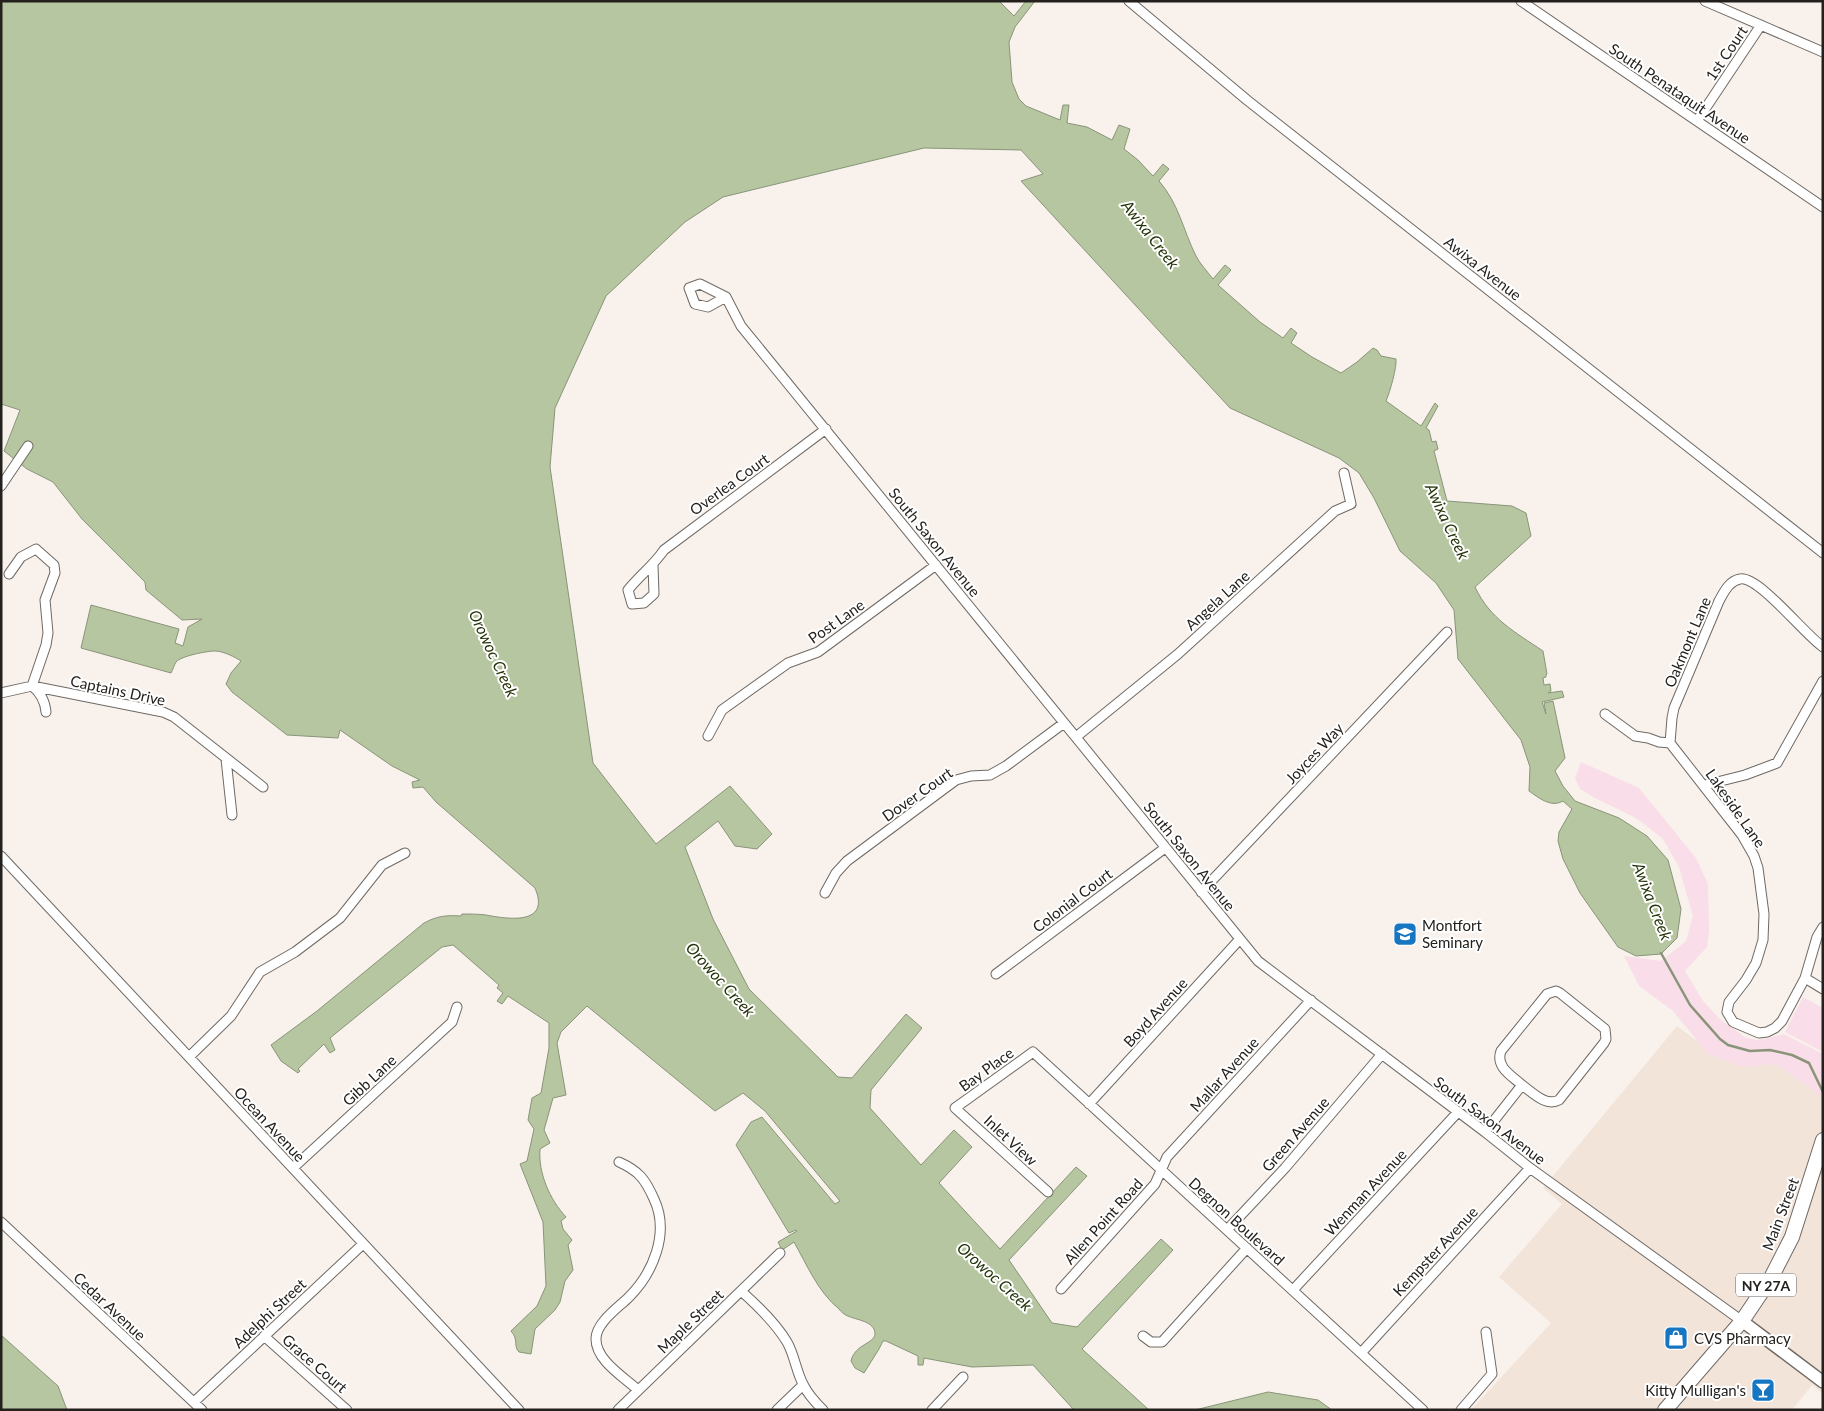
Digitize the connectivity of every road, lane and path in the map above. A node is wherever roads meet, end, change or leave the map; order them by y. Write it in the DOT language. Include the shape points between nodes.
graph roads {
  1 [pos="1129,1"];
  2 [pos="1521,1"];
  3 [pos="1705,1"];
  4 [pos="1761,25"];
  5 [pos="1823,52"];
  6 [pos="1697,121"];
  7 [pos="1823,207"];
  8 [pos="726,297"];
  9 [pos="826,429"];
  10 [pos="28,446"];
  11 [pos="1344,473"];
  12 [pos="1,486"];
  13 [pos="1823,553"];
  14 [pos="653,565"];
  15 [pos="936,565"];
  16 [pos="9,574"];
  17 [pos="1447,632"];
  18 [pos="1823,647"];
  19 [pos="1823,681"];
  20 [pos="32,686"];
  21 [pos="1,693"];
  22 [pos="46,712"];
  23 [pos="1606,714"];
  24 [pos="1064,723"];
  25 [pos="708,736"];
  26 [pos="1076,737"];
  27 [pos="1670,742"];
  28 [pos="226,759"];
  29 [pos="1705,785"];
  30 [pos="263,787"];
  31 [pos="232,815"];
  32 [pos="1165,848"];
  33 [pos="405,852"];
  34 [pos="1,856"];
  35 [pos="1201,892"];
  36 [pos="825,893"];
  37 [pos="1823,927"];
  38 [pos="1240,939"];
  39 [pos="996,974"];
  40 [pos="1805,978"];
  41 [pos="1823,989"];
  42 [pos="1311,1000"];
  43 [pos="457,1006"];
  44 [pos="1032,1052"];
  45 [pos="1382,1054"];
  46 [pos="189,1057"];
  47 [pos="1522,1086"];
  48 [pos="1089,1104"];
  49 [pos="955,1108"];
  50 [pos="1458,1112"];
  51 [pos="1485,1132"];
  52 [pos="1823,1140"];
  53 [pos="619,1162"];
  54 [pos="293,1168"];
  55 [pos="1530,1168"];
  56 [pos="1161,1170"];
  57 [pos="1048,1192"];
  58 [pos="1,1222"];
  59 [pos="1227,1230"];
  60 [pos="363,1244"];
  61 [pos="1246,1248"];
  62 [pos="780,1253"];
  63 [pos="1061,1289"];
  64 [pos="1293,1290"];
  65 [pos="741,1291"];
  66 [pos="1742,1322"];
  67 [pos="1486,1332"];
  68 [pos="264,1336"];
  69 [pos="1143,1336"];
  70 [pos="1361,1353"];
  71 [pos="963,1377"];
  72 [pos="1823,1382"];
  73 [pos="803,1385"];
  74 [pos="638,1390"];
  75 [pos="194,1402"];
  76 [pos="202,1410"];
  77 [pos="347,1410"];
  78 [pos="519,1410"];
  79 [pos="618,1410"];
  80 [pos="777,1410"];
  81 [pos="823,1410"];
  82 [pos="932,1410"];
  83 [pos="1423,1410"];
  84 [pos="1461,1410"];
  85 [pos="1665,1410"];
  1 -- 13 [label="street, Awixa Avenue" via="1257,108"];
  2 -- 6 [label="street, South Penataquit Avenue"];
  3 -- 4 [label="street"];
  4 -- 5 [label="street"];
  4 -- 6 [label="street, 1st Court"];
  6 -- 7 [label="street, South Penataquit Avenue"];
  8 -- 9 [label="street, South Saxon Avenue" via="741,326"];
  9 -- 14 [label="street, Overlea Court" via="664,550"];
  9 -- 15 [label="street, South Saxon Avenue"];
  10 -- 12 [label="street"];
  11 -- 26 [label="street, Angela Lane" via="1351,504 1335,511 1178,654"];
  15 -- 24 [label="street, South Saxon Avenue"];
  15 -- 25 [label="street, Post Lane" via="818,652 788,663 722,710"];
  16 -- 20 [label="street" via="21,557 36,550 54,565 45,600 46,646"];
  17 -- 35 [label="street, Joyces Way"];
  18 -- 27 [label="street, Oakmont Lane" via="1765,591 1748,580 1741,578 1735,581 1719,601 1674,708"];
  19 -- 29 [label="street" via="1777,763"];
  20 -- 21 [label="street, Captains Drive"];
  20 -- 22 [label="street" via="39,692"];
  20 -- 28 [label="street, Captains Drive" via="163,712 174,717"];
  23 -- 27 [label="street" via="1635,736"];
  24 -- 26 [label="street, South Saxon Avenue"];
  24 -- 36 [label="street, Dover Court" via="1006,766 990,774 956,780 847,861"];
  26 -- 32 [label="street, South Saxon Avenue"];
  27 -- 29 [label="street, Lakeside Lane"];
  28 -- 30 [label="street, Captains Drive"];
  28 -- 31 [label="street"];
  29 -- 40 [label="street, Lakeside Lane" via="1754,856 1764,914 1760,951 1746,980 1729,1002 1730,1017 1749,1030 1768,1032 1782,1021"];
  32 -- 35 [label="street, South Saxon Avenue"];
  32 -- 39 [label="street, Colonial Court"];
  33 -- 46 [label="street" via="382,865 340,918 295,952 260,972 231,1016"];
  34 -- 46 [label="street, Ocean Avenue"];
  35 -- 38 [label="street, South Saxon Avenue"];
  37 -- 40 [label="street"];
  38 -- 42 [label="street, South Saxon Avenue" via="1258,961"];
  38 -- 48 [label="street, Boyd Avenue"];
  40 -- 41 [label="street"];
  42 -- 45 [label="street, South Saxon Avenue"];
  42 -- 56 [label="street, Mallar Avenue" via="1167,1157"];
  43 -- 54 [label="street, Gibb Lane" via="452,1022"];
  44 -- 48 [label="street, Degnon Boulevard"];
  44 -- 49 [label="street, Bay Place"];
  45 -- 50 [label="street, South Saxon Avenue"];
  45 -- 59 [label="street, Green Avenue" via="1285,1168"];
  46 -- 54 [label="street, Ocean Avenue"];
  47 -- 47 [label="street" via="1543,1101 1554,1103 1606,1038 1602,1025 1556,991 1546,994 1501,1050 1502,1068"];
  47 -- 51 [label="street"];
  48 -- 56 [label="street, Degnon Boulevard"];
  49 -- 57 [label="street, Inlet View"];
  50 -- 51 [label="street, South Saxon Avenue"];
  50 -- 64 [label="street, Wenman Avenue"];
  51 -- 55 [label="street, South Saxon Avenue"];
  52 -- 66 [label="main road, Main Street / NY 27A" via="1792,1237 1771,1278"];
  53 -- 74 [label="street" via="634,1169 657,1205 659,1244 644,1280 610,1315 596,1337 598,1351"];
  54 -- 60 [label="street, Ocean Avenue"];
  55 -- 66 [label="street, South Saxon Avenue"];
  55 -- 70 [label="street, Kempster Avenue"];
  56 -- 59 [label="street, Degnon Boulevard"];
  56 -- 63 [label="street, Allen Point Road" via="1155,1184"];
  58 -- 75 [label="street, Cedar Avenue"];
  59 -- 61 [label="street, Degnon Boulevard"];
  60 -- 68 [label="street, Adelphi Street"];
  60 -- 78 [label="street, Ocean Avenue"];
  61 -- 64 [label="street, Degnon Boulevard"];
  61 -- 69 [label="street" via="1162,1342 1150,1342"];
  62 -- 65 [label="street, Maple Street"];
  64 -- 70 [label="street, Degnon Boulevard"];
  65 -- 73 [label="street" via="776,1325 788,1343"];
  65 -- 74 [label="street, Maple Street"];
  66 -- 72 [label="street"];
  66 -- 85 [label="main road, Main Street"];
  67 -- 84 [label="street" via="1492,1374"];
  68 -- 75 [label="street, Adelphi Street"];
  68 -- 77 [label="street, Grace Court"];
  70 -- 83 [label="street, Degnon Boulevard"];
  71 -- 82 [label="street"];
  73 -- 80 [label="street"];
  73 -- 81 [label="street"];
  74 -- 79 [label="street, Maple Street"];
  75 -- 76 [label="street, Cedar Avenue"];
}
